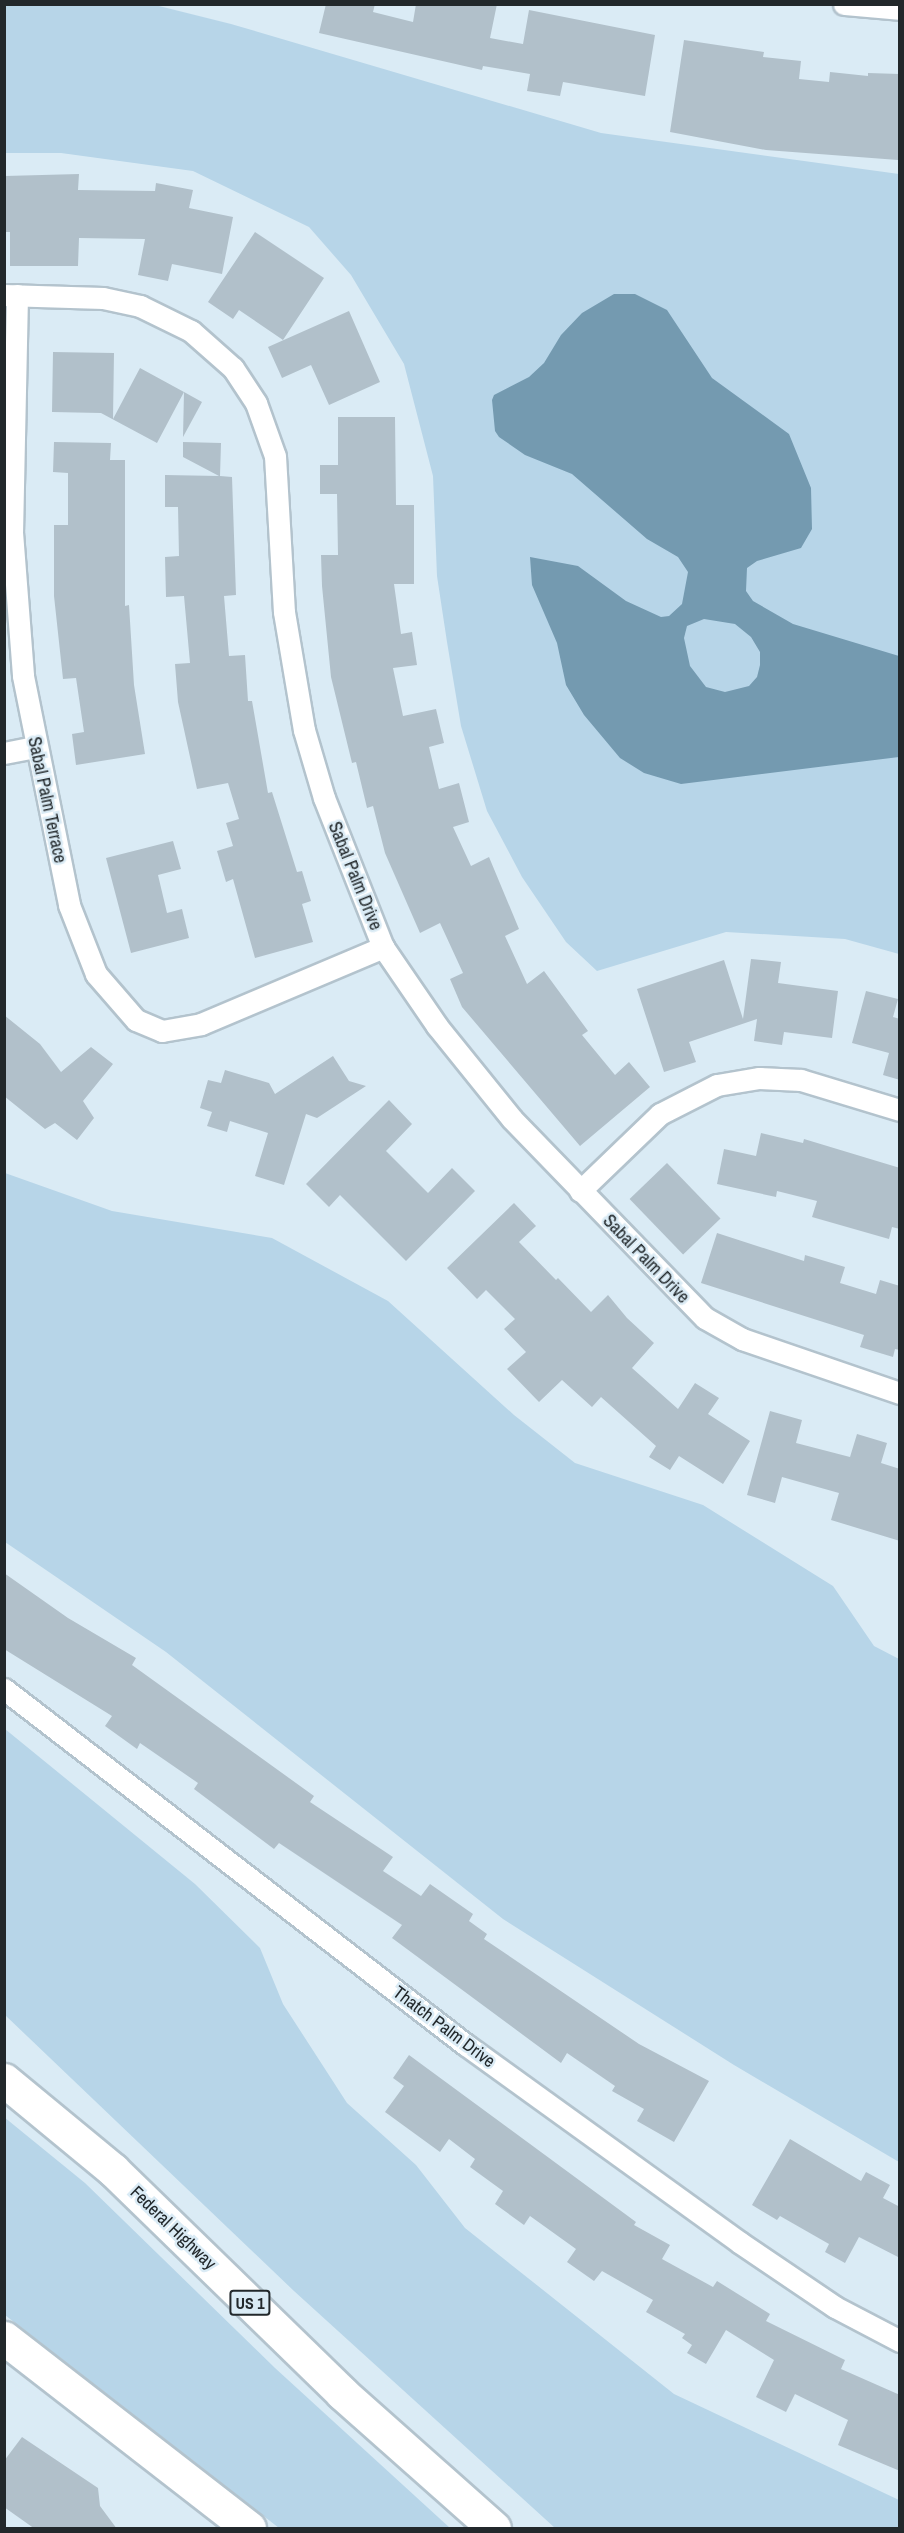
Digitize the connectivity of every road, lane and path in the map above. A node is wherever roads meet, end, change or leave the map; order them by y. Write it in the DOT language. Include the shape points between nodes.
graph roads {
  1 [pos="844,4"];
  2 [pos="900,9"];
  3 [pos="10,295"];
  4 [pos="35,747"];
  5 [pos="4,753"];
  6 [pos="383,946"];
  7 [pos="900,1110"];
  8 [pos="580,1191"];
  9 [pos="900,1393"];
  10 [pos="4,1689"];
  11 [pos="5,2081"];
  12 [pos="4,2338"];
  13 [pos="900,2341"];
  14 [pos="249,2529"];
  15 [pos="494,2529"];
  1 -- 2 [label="street"];
  3 -- 4 [label="street, Sabal Palm Terrace" via="12,532 23,676"];
  3 -- 6 [label="street, Sabal Palm Drive" via="103,298 158,312 220,354 256,403 278,475 284,612 304,730 324,798"];
  4 -- 5 [label="street"];
  4 -- 6 [label="street, Sabal Palm Terrace" via="69,905 96,974 136,1020 162,1031 201,1024"];
  6 -- 8 [label="street, Sabal Palm Drive" via="480,1083"];
  7 -- 8 [label="street" via="801,1080 759,1078 717,1085 660,1114"];
  8 -- 9 [label="street, Sabal Palm Drive" via="689,1304 723,1329"];
  10 -- 13 [label="street, Thatch Palm Drive" via="466,2045 739,2242 835,2307"];
  11 -- 15 [label="main road, Federal Highway / US 1" via="113,2169 342,2392"];
  12 -- 14 [label="main road"];
}
